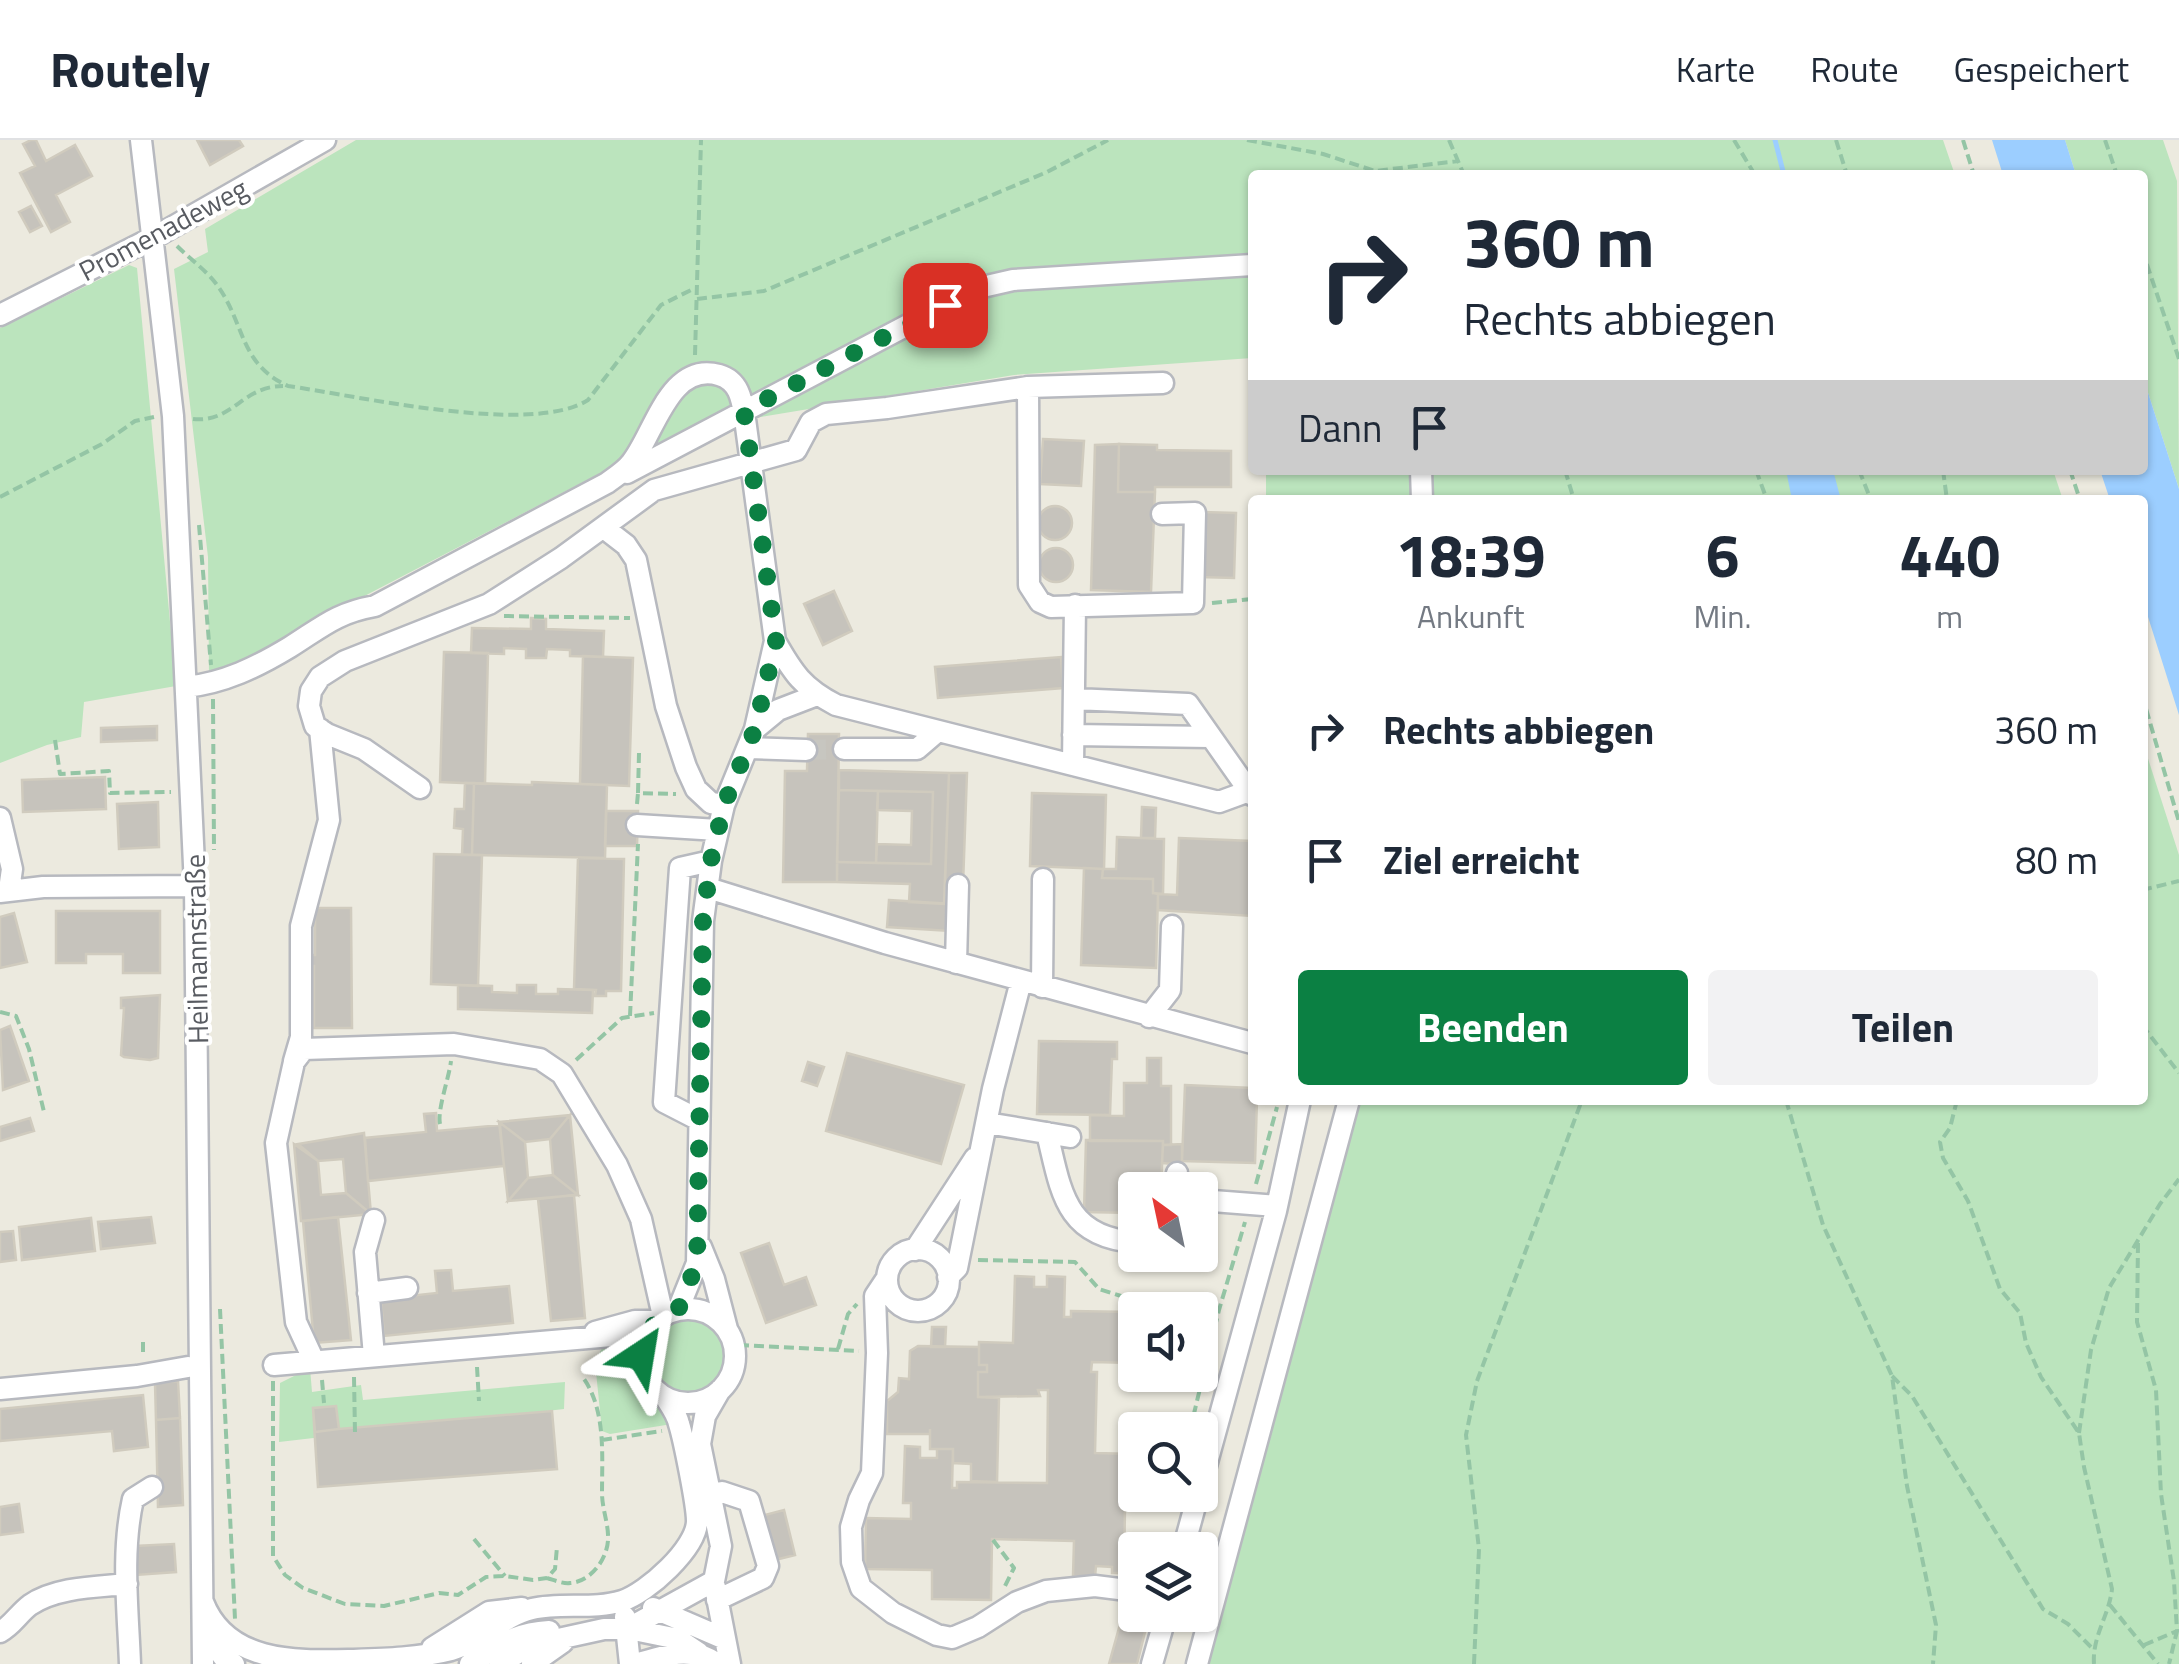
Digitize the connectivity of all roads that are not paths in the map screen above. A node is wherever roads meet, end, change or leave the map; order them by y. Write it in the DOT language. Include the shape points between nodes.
graph roads {
  1 [pos="142,140"];
  2 [pos="325,140"];
  3 [pos="158,234"];
  4 [pos="1248,265"];
  5 [pos="0,315"];
  6 [pos="1163,383"];
  7 [pos="1028,386"];
  8 [pos="744,411"];
  9 [pos="750,463"];
  10 [pos="607,483"];
  11 [pos="1162,514"];
  12 [pos="604,528"];
  13 [pos="1075,606"];
  14 [pos="776,641"];
  15 [pos="186,687"];
  16 [pos="817,695"];
  17 [pos="1074,699"];
  18 [pos="320,729"];
  19 [pos="938,731"];
  20 [pos="1074,735"];
  21 [pos="1104,736"];
  22 [pos="1210,738"];
  23 [pos="752,739"];
  24 [pos="844,748"];
  25 [pos="806,750"];
  26 [pos="1073,765"];
  27 [pos="1108,774"];
  28 [pos="420,788"];
  29 [pos="1248,789"];
  30 [pos="1248,794"];
  31 [pos="724,805"];
  32 [pos="637,815"];
  33 [pos="0,818"];
  34 [pos="718,830"];
  35 [pos="711,860"];
  36 [pos="1044,879"];
  37 [pos="958,885"];
  38 [pos="195,886"];
  39 [pos="708,888"];
  40 [pos="4,891"];
  41 [pos="1172,926"];
  42 [pos="956,963"];
  43 [pos="1021,981"];
  44 [pos="1042,987"];
  45 [pos="1149,1016"];
  46 [pos="1248,1042"];
  47 [pos="294,1062"];
  48 [pos="1299,1105"];
  49 [pos="1347,1105"];
  50 [pos="699,1120"];
  51 [pos="987,1123"];
  52 [pos="1047,1133"];
  53 [pos="1070,1136"];
  54 [pos="981,1148"];
  55 [pos="1218,1202"];
  56 [pos="1277,1206"];
  57 [pos="374,1220"];
  58 [pos="697,1238"];
  59 [pos="1118,1241"];
  60 [pos="915,1250"];
  61 [pos="954,1268"];
  62 [pos="881,1287"];
  63 [pos="408,1288"];
  64 [pos="368,1293"];
  65 [pos="909,1309"];
  66 [pos="666,1316"];
  67 [pos="586,1337"];
  68 [pos="731,1338"];
  69 [pos="878,1353"];
  70 [pos="364,1357"];
  71 [pos="317,1361"];
  72 [pos="274,1365"];
  73 [pos="188,1367"];
  74 [pos="642,1367"];
  75 [pos="0,1389"];
  76 [pos="720,1390"];
  77 [pos="665,1397"];
  78 [pos="1218,1422"];
  79 [pos="152,1486"];
  80 [pos="701,1495"];
  81 [pos="127,1584"];
  82 [pos="1118,1589"];
  83 [pos="202,1600"];
  84 [pos="622,1600"];
  85 [pos="529,1610"];
  86 [pos="663,1611"];
  87 [pos="489,1612"];
  88 [pos="717,1614"];
  89 [pos="202,1629"];
  90 [pos="604,1629"];
  91 [pos="626,1629"];
  92 [pos="0,1632"];
  93 [pos="1161,1632"];
  94 [pos="567,1639"];
  95 [pos="421,1654"];
  96 [pos="698,1655"];
  97 [pos="391,1659"];
  98 [pos="323,1662"];
  99 [pos="130,1664"];
  100 [pos="203,1664"];
  101 [pos="234,1664"];
  102 [pos="470,1664"];
  103 [pos="500,1664"];
  104 [pos="532,1664"];
  105 [pos="633,1664"];
  106 [pos="730,1664"];
  107 [pos="1152,1664"];
  108 [pos="1197,1664"];
  1 -- 3 [label="street, Heilmannstraße"];
  2 -- 3 [label="street, Promenadeweg"];
  3 -- 5 [label="street, Promenadeweg"];
  3 -- 15 [label="street, Heilmannstraße"];
  4 -- 8 [label="street" via="978,288"];
  6 -- 7 [label="street"];
  7 -- 9 [label="street" via="826,414 811,422 796,450"];
  7 -- 13 [label="street" via="1029,585 1040,602"];
  8 -- 9 [label="street"];
  8 -- 10 [label="street"];
  8 -- 10 [label="street" via="728,378 694,376 674,390 630,465"];
  9 -- 12 [label="street" via="654,490"];
  9 -- 14 [label="street" via="745,495"];
  10 -- 15 [label="street" via="375,606 319,625 238,674"];
  11 -- 13 [label="street" via="1195,513 1193,603"];
  12 -- 18 [label="street" via="490,604 330,669 311,690 311,717"];
  12 -- 31 [label="street" via="636,560 666,706 686,767 700,792"];
  13 -- 17 [label="street"];
  14 -- 16 [label="street" via="790,668"];
  14 -- 23 [label="street"];
  15 -- 38 [label="street, Heilmannstraße"];
  16 -- 19 [label="street"];
  16 -- 23 [label="street" via="778,710"];
  17 -- 20 [label="street"];
  17 -- 22 [label="street" via="1188,704"];
  18 -- 28 [label="street" via="364,748"];
  18 -- 47 [label="street" via="329,820 301,926 301,1038"];
  19 -- 24 [label="street" via="917,749"];
  19 -- 26 [label="street"];
  20 -- 21 [label="street"];
  20 -- 26 [label="street"];
  21 -- 22 [label="street"];
  21 -- 27 [label="street"];
  22 -- 29 [label="street"];
  23 -- 25 [label="street"];
  23 -- 31 [label="street"];
  26 -- 27 [label="street"];
  27 -- 30 [label="street" via="1219,802"];
  31 -- 34 [label="street"];
  32 -- 34 [label="street"];
  33 -- 40 [label="street" via="12,869"];
  34 -- 35 [label="street"];
  35 -- 39 [label="street"];
  35 -- 50 [label="street" via="680,868 664,1102"];
  36 -- 44 [label="street"];
  37 -- 42 [label="street"];
  38 -- 40 [label="street"];
  38 -- 83 [label="street, Heilmannstraße"];
  39 -- 42 [label="street"];
  39 -- 50 [label="street"];
  41 -- 45 [label="street" via="1170,990"];
  42 -- 43 [label="street"];
  43 -- 44 [label="street"];
  43 -- 51 [label="street"];
  44 -- 45 [label="street"];
  45 -- 46 [label="street"];
  47 -- 66 [label="street" via="304,1049 454,1044 540,1059 562,1074 641,1219"];
  47 -- 71 [label="street" via="276,1143 278,1182 296,1322"];
  48 -- 56 [label="street"];
  49 -- 108 [label="street"];
  50 -- 58 [label="street"];
  51 -- 52 [label="street"];
  51 -- 54 [label="street"];
  52 -- 53 [label="street"];
  52 -- 59 [label="street" via="1065,1203 1092,1231"];
  54 -- 60 [label="street"];
  54 -- 61 [label="street"];
  55 -- 56 [label="street"];
  56 -- 78 [label="street"];
  57 -- 64 [label="street" via="365,1252"];
  58 -- 66 [label="street" via="697,1263"];
  58 -- 68 [label="street"];
  60 -- 61 [label="street"];
  60 -- 62 [label="street" via="899,1256"];
  61 -- 65 [label="street" via="940,1301 926,1310"];
  62 -- 65 [label="street"];
  62 -- 69 [label="street"];
  63 -- 64 [label="street"];
  64 -- 70 [label="street"];
  65 -- 69 [label="street" via="892,1322"];
  66 -- 67 [label="street"];
  66 -- 68 [label="street" via="706,1312"];
  66 -- 74 [label="street" via="643,1342"];
  67 -- 70 [label="street"];
  67 -- 74 [label="street" via="610,1336 632,1345"];
  68 -- 76 [label="street" via="733,1370"];
  69 -- 82 [label="street" via="872,1473 851,1528 860,1588 894,1613 952,1638 1046,1591"];
  70 -- 71 [label="street"];
  71 -- 72 [label="street"];
  73 -- 75 [label="street"];
  74 -- 77 [label="street"];
  76 -- 77 [label="street" via="694,1402"];
  76 -- 80 [label="street" via="705,1416"];
  77 -- 80 [label="street"];
  79 -- 81 [label="street" via="133,1499"];
  80 -- 84 [label="street" via="685,1550 644,1589"];
  80 -- 88 [label="street" via="721,1546"];
  80 -- 88 [label="street" via="722,1492 750,1502 768,1566 763,1578"];
  81 -- 92 [label="street" via="42,1598"];
  81 -- 99 [label="street"];
  83 -- 89 [label="street, Heilmannstraße"];
  83 -- 98 [label="street" via="223,1633 250,1652"];
  84 -- 85 [label="street"];
  84 -- 86 [label="street"];
  84 -- 91 [label="street"];
  85 -- 87 [label="street"];
  85 -- 95 [label="street" via="470,1643"];
  86 -- 88 [label="street"];
  86 -- 88 [label="street"];
  86 -- 91 [label="street"];
  87 -- 95 [label="street"];
  87 -- 97 [label="street" via="454,1620"];
  88 -- 96 [label="street"];
  88 -- 106 [label="street"];
  89 -- 100 [label="street, Heilmannstraße"];
  89 -- 101 [label="street"];
  90 -- 91 [label="street"];
  90 -- 94 [label="street"];
  90 -- 102 [label="street" via="527,1632"];
  91 -- 96 [label="street" via="664,1635"];
  91 -- 105 [label="street"];
  93 -- 107 [label="street"];
  94 -- 103 [label="street" via="532,1645"];
  94 -- 104 [label="street"];
  95 -- 97 [label="street"];
  96 -- 105 [label="street"];
  97 -- 98 [label="street"];
}
